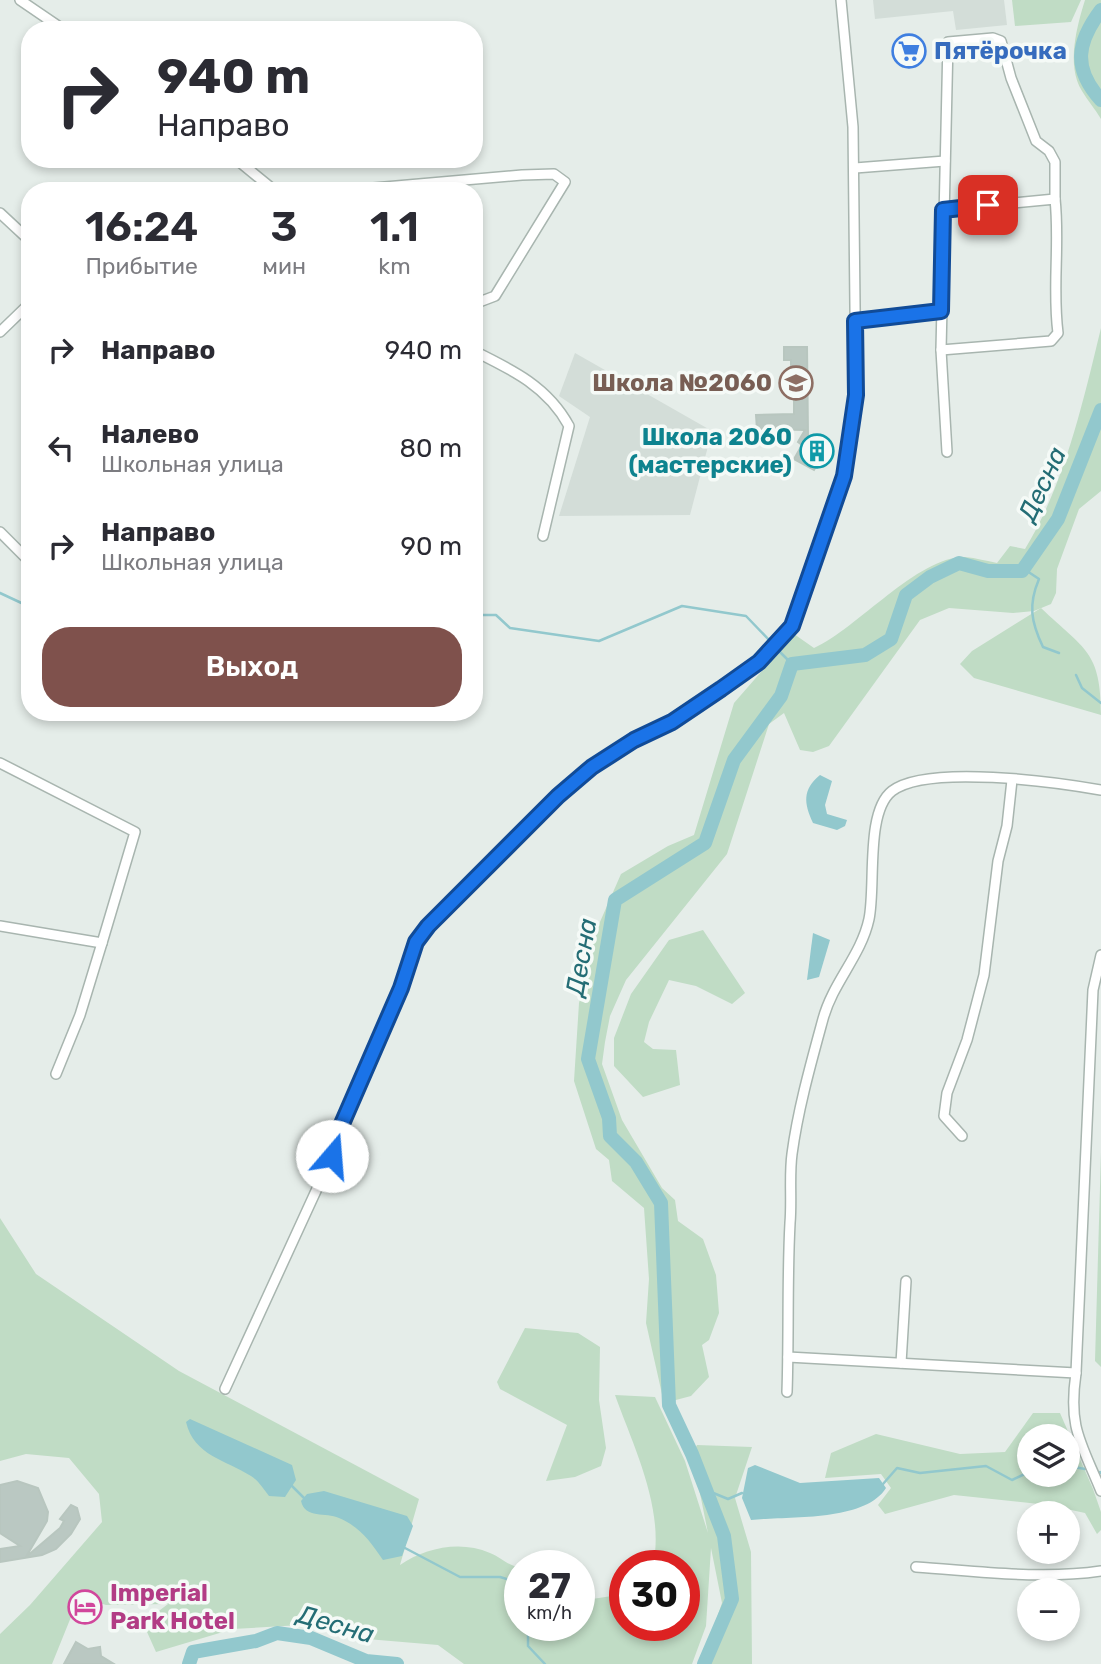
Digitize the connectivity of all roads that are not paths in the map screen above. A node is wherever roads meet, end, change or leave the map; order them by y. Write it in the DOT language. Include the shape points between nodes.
graph roads {
  1 [pos="20,0"];
  2 [pos="841,0"];
  3 [pos="51,21"];
  4 [pos="945,161"];
  5 [pos="247,168"];
  6 [pos="855,168"];
  7 [pos="264,182"];
  8 [pos="442,182"];
  9 [pos="1055,199"];
  10 [pos="943,210"];
  11 [pos="0,213"];
  12 [pos="21,233"];
  13 [pos="483,301"];
  14 [pos="941,311"];
  15 [pos="21,312"];
  16 [pos="855,321"];
  17 [pos="0,332"];
  18 [pos="940,350"];
  19 [pos="483,355"];
  20 [pos="947,452"];
  21 [pos="2,534"];
  22 [pos="543,536"];
  23 [pos="21,553"];
  24 [pos="0,763"];
  25 [pos="1013,779"];
  26 [pos="1101,790"];
  27 [pos="0,926"];
  28 [pos="102,943"];
  29 [pos="1101,956"];
  30 [pos="56,1074"];
  31 [pos="962,1136"];
  32 [pos="906,1281"];
  33 [pos="788,1357"];
  34 [pos="901,1363"];
  35 [pos="1076,1373"];
  36 [pos="225,1389"];
  37 [pos="787,1392"];
  38 [pos="1101,1491"];
  39 [pos="916,1567"];
  40 [pos="1101,1571"];
  1 -- 3 [label="street"];
  2 -- 6 [label="street"];
  4 -- 6 [label="street"];
  4 -- 9 [label="street" via="948,42 993,38 1001,41 1036,141 1055,162"];
  4 -- 10 [label="street"];
  5 -- 7 [label="street"];
  6 -- 16 [label="street"];
  8 -- 13 [label="street" via="554,174 565,181 495,296"];
  9 -- 10 [label="street"];
  9 -- 18 [label="street" via="1059,229 1053,298 1056,339"];
  10 -- 14 [label="street"];
  11 -- 12 [label="street"];
  14 -- 16 [label="street"];
  14 -- 18 [label="street"];
  15 -- 17 [label="street"];
  16 -- 36 [label="street" via="856,395 844,476 792,626 759,662 672,722 592,767 416,942 332,1156"];
  18 -- 20 [label="street"];
  19 -- 22 [label="street" via="526,376 560,409 569,426"];
  21 -- 23 [label="street"];
  24 -- 28 [label="street" via="135,832"];
  25 -- 26 [label="street"];
  25 -- 31 [label="street" via="984,975 947,1093 944,1116"];
  25 -- 33 [label="street" via="925,778 894,789 882,800 865,939 824,1016 791,1155"];
  27 -- 28 [label="street"];
  28 -- 30 [label="street"];
  29 -- 35 [label="street" via="1093,997"];
  32 -- 34 [label="street"];
  33 -- 34 [label="street"];
  33 -- 37 [label="street"];
  34 -- 35 [label="street"];
  35 -- 38 [label="street" via="1072,1417"];
  39 -- 40 [label="street" via="1018,1574"];
}
